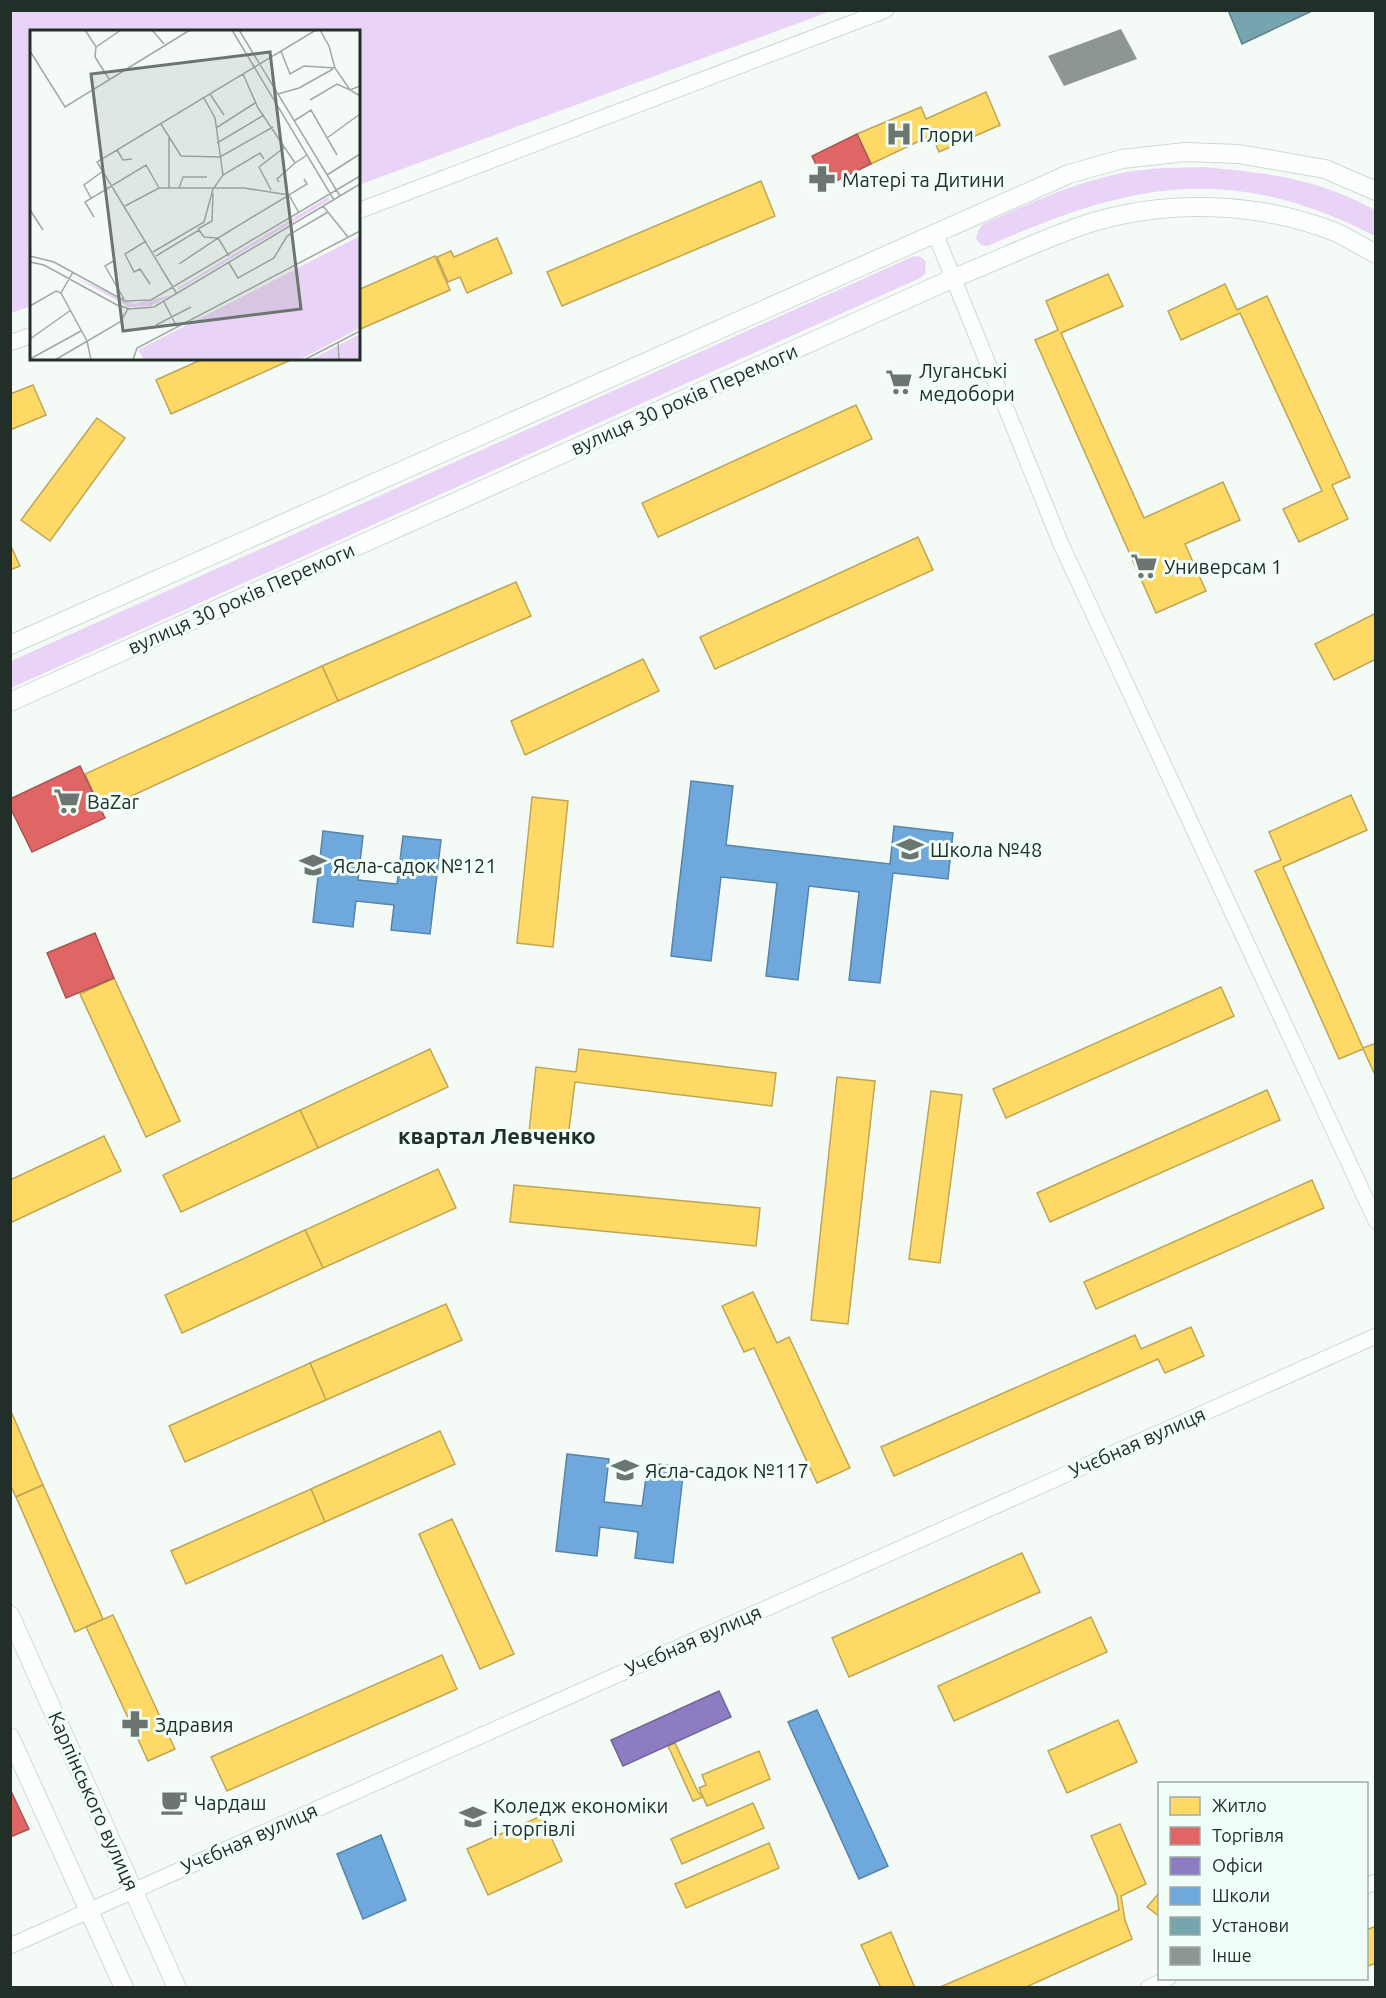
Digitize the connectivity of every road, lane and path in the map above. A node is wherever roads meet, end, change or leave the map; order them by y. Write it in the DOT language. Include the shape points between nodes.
graph roads {
  1 [pos="886,10"];
  2 [pos="1376,191"];
  3 [pos="360,210"];
  4 [pos="935,233"];
  5 [pos="1376,254"];
  6 [pos="954,278"];
  7 [pos="30,336"];
  8 [pos="10,343"];
  9 [pos="10,645"];
  10 [pos="10,702"];
  11 [pos="1376,1221"];
  12 [pos="1376,1336"];
  13 [pos="10,1615"];
  14 [pos="10,1737"];
  15 [pos="134,1890"];
  16 [pos="89,1912"];
  17 [pos="10,1946"];
  18 [pos="1164,1980"];
  19 [pos="124,1988"];
  20 [pos="177,1988"];
  21 [pos="1148,1988"];
  1 -- 3 [label="street"];
  2 -- 4 [label="street" via="1308,165 1239,154 1185,152 1122,159 1069,174"];
  4 -- 6 [label="street"];
  4 -- 9 [label="street"];
  5 -- 6 [label="street, вулиця 30 років Перемоги" via="1337,233 1278,214 1193,207 1141,211 1088,224"];
  6 -- 10 [label="street, вулиця 30 років Перемоги"];
  6 -- 11 [label="street" via="1061,544"];
  7 -- 8 [label="street"];
  12 -- 15 [label="street, Учєбная вулиця"];
  13 -- 15 [label="street, Карпінського вулиця"];
  14 -- 16 [label="street"];
  15 -- 16 [label="street, Учєбная вулиця"];
  15 -- 20 [label="street, Карпінського вулиця"];
  16 -- 17 [label="street, Учєбная вулиця"];
  16 -- 19 [label="street"];
  18 -- 21 [label="street"];
}
